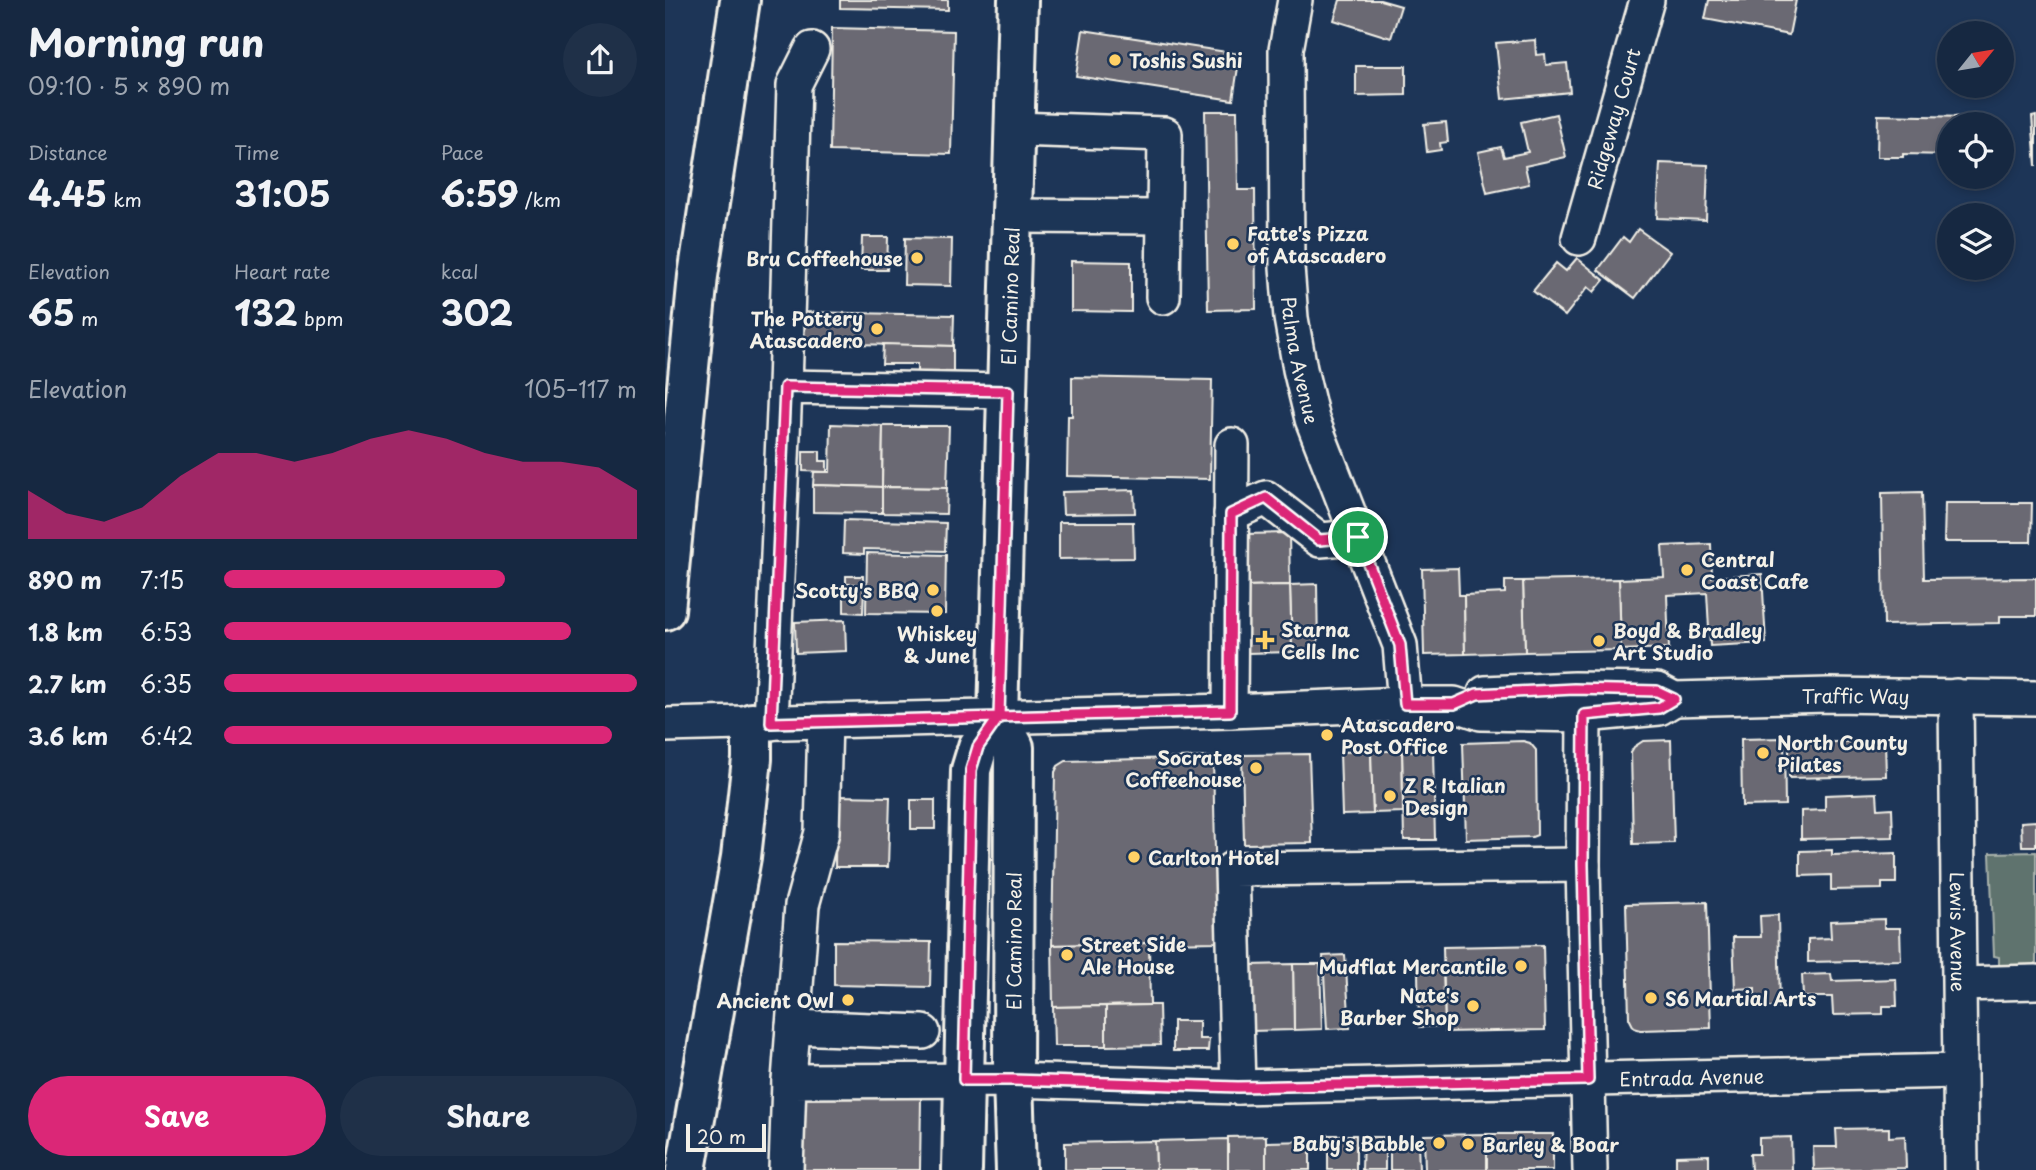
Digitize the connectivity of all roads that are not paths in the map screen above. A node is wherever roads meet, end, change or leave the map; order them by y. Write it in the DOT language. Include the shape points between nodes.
graph roads {
  1 [pos="740,0"];
  2 [pos="1018,0"];
  3 [pos="1295,0"];
  4 [pos="1647,0"];
  5 [pos="811,49"];
  6 [pos="1014,130"];
  7 [pos="1013,216"];
  8 [pos="1164,217"];
  9 [pos="1579,238"];
  10 [pos="1163,297"];
  11 [pos="785,387"];
  12 [pos="1008,391"];
  13 [pos="1232,445"];
  14 [pos="1231,514"];
  15 [pos="1358,537"];
  16 [pos="665,610"];
  17 [pos="1956,696"];
  18 [pos="2036,698"];
  19 [pos="1674,699"];
  20 [pos="1405,704"];
  21 [pos="1454,704"];
  22 [pos="1230,711"];
  23 [pos="1584,715"];
  24 [pos="999,717"];
  25 [pos="825,721"];
  26 [pos="761,723"];
  27 [pos="665,725"];
  28 [pos="1583,865"];
  29 [pos="2036,982"];
  30 [pos="1960,984"];
  31 [pos="793,1027"];
  32 [pos="923,1032"];
  33 [pos="1959,1071"];
  34 [pos="964,1080"];
  35 [pos="1013,1080"];
  36 [pos="1588,1080"];
  37 [pos="789,1081"];
  38 [pos="1238,1087"];
  39 [pos="686,1170"];
  40 [pos="786,1170"];
  41 [pos="962,1170"];
  42 [pos="1016,1170"];
  43 [pos="1590,1170"];
  44 [pos="1961,1170"];
  1 -- 16 [label="main road" via="698,276"];
  2 -- 6 [label="main road, El Camino Real"];
  3 -- 15 [label="street, Palma Avenue" via="1286,50 1291,318 1312,419"];
  4 -- 9 [label="street, Ridgeway Court"];
  5 -- 11 [label="street" via="794,85"];
  6 -- 7 [label="main road, El Camino Real"];
  6 -- 8 [label="street" via="1165,134"];
  7 -- 8 [label="street"];
  7 -- 12 [label="main road, El Camino Real"];
  8 -- 10 [label="street"];
  11 -- 12 [label="street"];
  11 -- 26 [label="street"];
  12 -- 24 [label="main road, El Camino Real"];
  13 -- 14 [label="street"];
  14 -- 15 [label="street" via="1266,498 1319,540"];
  14 -- 22 [label="street"];
  15 -- 20 [label="street, Palma Avenue" via="1400,645"];
  17 -- 18 [label="street, Traffic Way"];
  17 -- 19 [label="street, Traffic Way"];
  17 -- 30 [label="street, Lewis Avenue"];
  19 -- 21 [label="street, Traffic Way" via="1657,691 1574,689 1477,694"];
  19 -- 23 [label="street, Traffic Way" via="1659,708"];
  20 -- 21 [label="street, Traffic Way"];
  20 -- 22 [label="street, Traffic Way"];
  21 -- 23 [label="street, Traffic Way" via="1481,713"];
  22 -- 24 [label="street, Traffic Way"];
  23 -- 28 [label="street"];
  24 -- 25 [label="street, Traffic Way"];
  24 -- 34 [label="main road" via="978,747 971,770"];
  24 -- 35 [label="main road, El Camino Real" via="1014,747"];
  25 -- 26 [label="street, Traffic Way"];
  25 -- 31 [label="street" via="822,832 802,905"];
  26 -- 27 [label="street, Traffic Way"];
  26 -- 39 [label="main road"];
  28 -- 36 [label="street"];
  28 -- 38 [label="street" via="1233,869"];
  29 -- 30 [label="street"];
  30 -- 33 [label="street, Lewis Avenue"];
  31 -- 32 [label="street"];
  31 -- 37 [label="street"];
  33 -- 36 [label="street, Entrada Avenue"];
  33 -- 44 [label="street, Lewis Avenue"];
  34 -- 35 [label="street, Entrada Avenue"];
  34 -- 37 [label="street, Entrada Avenue"];
  34 -- 41 [label="main road"];
  35 -- 38 [label="street, Entrada Avenue"];
  35 -- 42 [label="main road, El Camino Real"];
  36 -- 38 [label="street, Entrada Avenue"];
  36 -- 43 [label="street"];
  37 -- 40 [label="street"];
}
